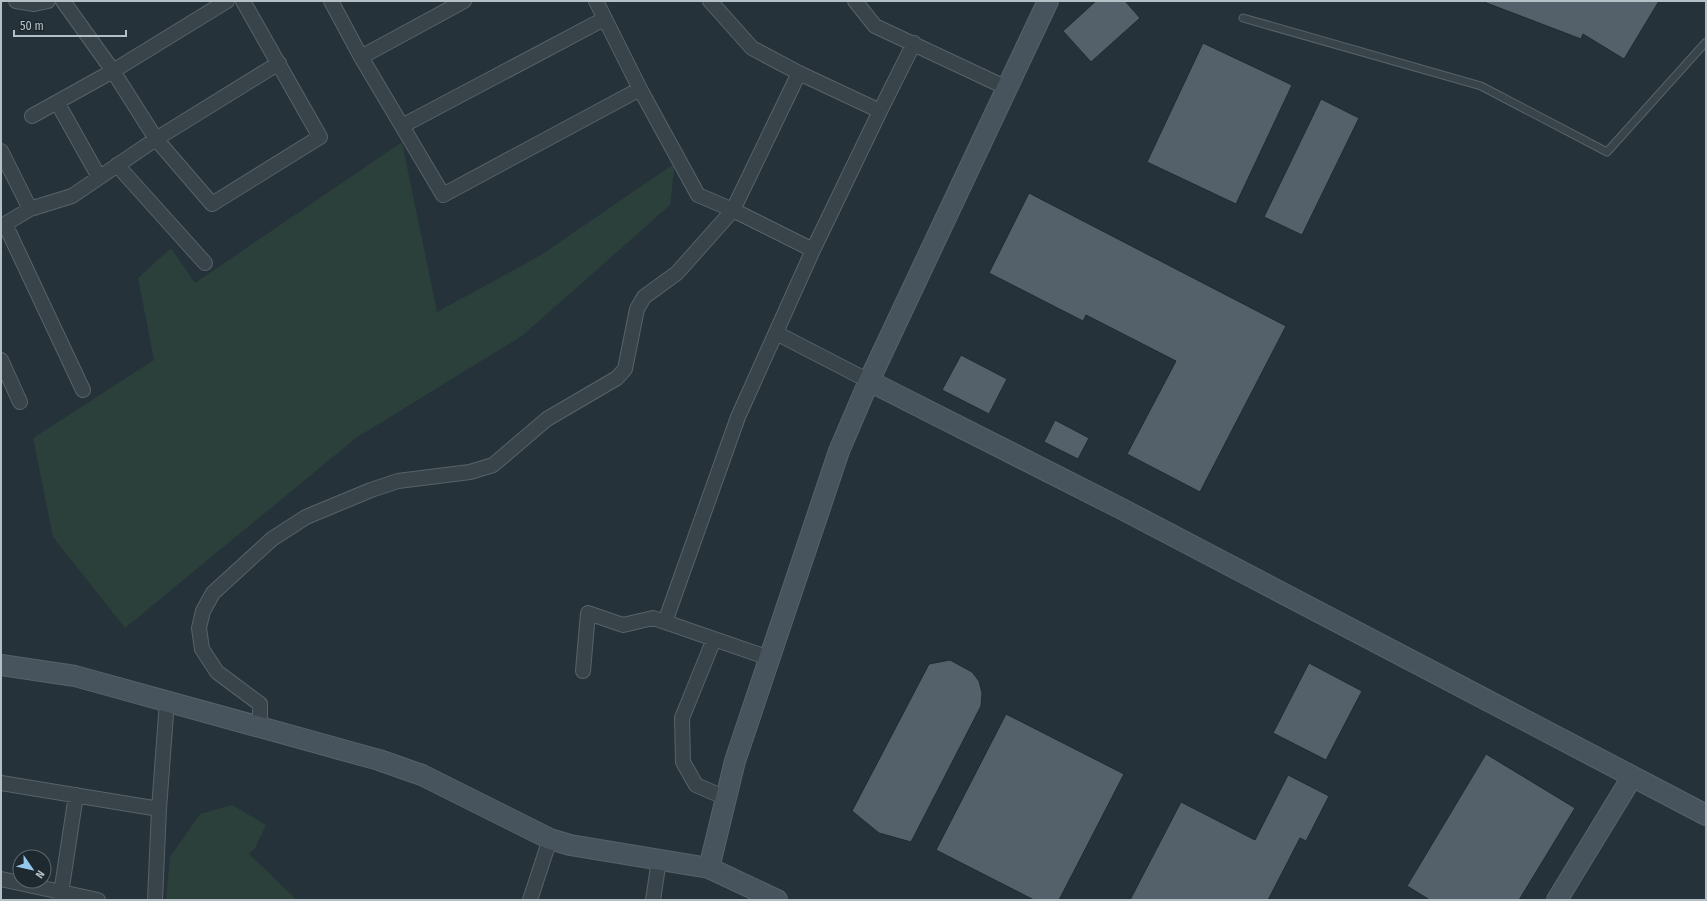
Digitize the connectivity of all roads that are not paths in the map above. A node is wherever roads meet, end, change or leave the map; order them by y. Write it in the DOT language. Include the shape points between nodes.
graph roads {
  1 [pos="16,1"];
  2 [pos="48,1"];
  3 [pos="63,1"];
  4 [pos="227,1"];
  5 [pos="243,1"];
  6 [pos="331,1"];
  7 [pos="464,1"];
  8 [pos="596,1"];
  9 [pos="710,1"];
  10 [pos="855,1"];
  11 [pos="1048,1"];
  12 [pos="1243,18"];
  13 [pos="604,19"];
  14 [pos="1706,42"];
  15 [pos="914,43"];
  16 [pos="361,57"];
  17 [pos="279,63"];
  18 [pos="113,71"];
  19 [pos="799,73"];
  20 [pos="1007,88"];
  21 [pos="640,89"];
  22 [pos="57,102"];
  23 [pos="880,111"];
  24 [pos="32,116"];
  25 [pos="402,126"];
  26 [pos="156,139"];
  27 [pos="1,151"];
  28 [pos="117,165"];
  29 [pos="99,177"];
  30 [pos="30,209"];
  31 [pos="733,210"];
  32 [pos="3,224"];
  33 [pos="813,250"];
  34 [pos="205,263"];
  35 [pos="776,333"];
  36 [pos="1,360"];
  37 [pos="869,380"];
  38 [pos="83,390"];
  39 [pos="20,402"];
  40 [pos="665,622"];
  41 [pos="714,639"];
  42 [pos="769,658"];
  43 [pos="1,665"];
  44 [pos="583,671"];
  45 [pos="167,701"];
  46 [pos="260,728"];
  47 [pos="1632,778"];
  48 [pos="1,783"];
  49 [pos="76,795"];
  50 [pos="726,798"];
  51 [pos="159,809"];
  52 [pos="1706,815"];
  53 [pos="550,838"];
  54 [pos="659,860"];
  55 [pos="709,868"];
  56 [pos="1,879"];
  57 [pos="60,896"];
  58 [pos="98,900"];
  59 [pos="155,900"];
  60 [pos="530,900"];
  61 [pos="653,900"];
  62 [pos="778,900"];
  63 [pos="1557,900"];
  1 -- 2 [label="street" via="34,4"];
  3 -- 18 [label="street"];
  4 -- 18 [label="street"];
  5 -- 17 [label="street"];
  6 -- 16 [label="street"];
  7 -- 16 [label="street"];
  8 -- 13 [label="street"];
  9 -- 19 [label="street" via="752,48"];
  10 -- 15 [label="street" via="875,26"];
  11 -- 20 [label="street"];
  12 -- 14 [label="lane" via="1481,86 1607,152"];
  13 -- 21 [label="street"];
  13 -- 25 [label="street"];
  15 -- 20 [label="street"];
  15 -- 23 [label="street"];
  16 -- 25 [label="street"];
  17 -- 26 [label="street"];
  17 -- 26 [label="street" via="320,137 219,200 212,204"];
  18 -- 22 [label="street"];
  18 -- 26 [label="street"];
  19 -- 23 [label="street"];
  19 -- 31 [label="street"];
  20 -- 37 [label="street"];
  21 -- 25 [label="street" via="443,195"];
  21 -- 31 [label="street" via="698,195"];
  22 -- 24 [label="street"];
  22 -- 29 [label="street"];
  23 -- 33 [label="street"];
  26 -- 28 [label="street"];
  27 -- 30 [label="street"];
  28 -- 29 [label="street"];
  28 -- 34 [label="street"];
  29 -- 30 [label="street" via="72,196"];
  30 -- 32 [label="street"];
  31 -- 33 [label="street"];
  31 -- 46 [label="street" via="677,273 644,297 637,309 625,369 617,378 547,419 493,465 470,472 398,481 306,517 272,539 213,593 203,611 199,628 202,649 218,672 260,704"];
  32 -- 38 [label="street"];
  33 -- 35 [label="street"];
  35 -- 37 [label="street"];
  35 -- 40 [label="street" via="738,417"];
  36 -- 39 [label="street"];
  37 -- 42 [label="street" via="839,451"];
  37 -- 47 [label="street" via="1120,508"];
  40 -- 41 [label="street"];
  40 -- 44 [label="street" via="653,618 623,625 588,613"];
  41 -- 42 [label="street"];
  41 -- 50 [label="street" via="682,718 683,762 696,785"];
  42 -- 50 [label="street"];
  43 -- 45 [label="street" via="75,676"];
  45 -- 46 [label="street"];
  45 -- 51 [label="street"];
  46 -- 53 [label="street" via="379,760 422,775"];
  47 -- 52 [label="street"];
  47 -- 63 [label="street"];
  48 -- 49 [label="street"];
  49 -- 51 [label="street"];
  49 -- 57 [label="street"];
  50 -- 55 [label="street"];
  51 -- 59 [label="street"];
  53 -- 54 [label="street" via="570,845"];
  53 -- 60 [label="street"];
  54 -- 55 [label="street"];
  54 -- 61 [label="street"];
  55 -- 62 [label="street"];
  56 -- 57 [label="street"];
  57 -- 58 [label="street"];
}
